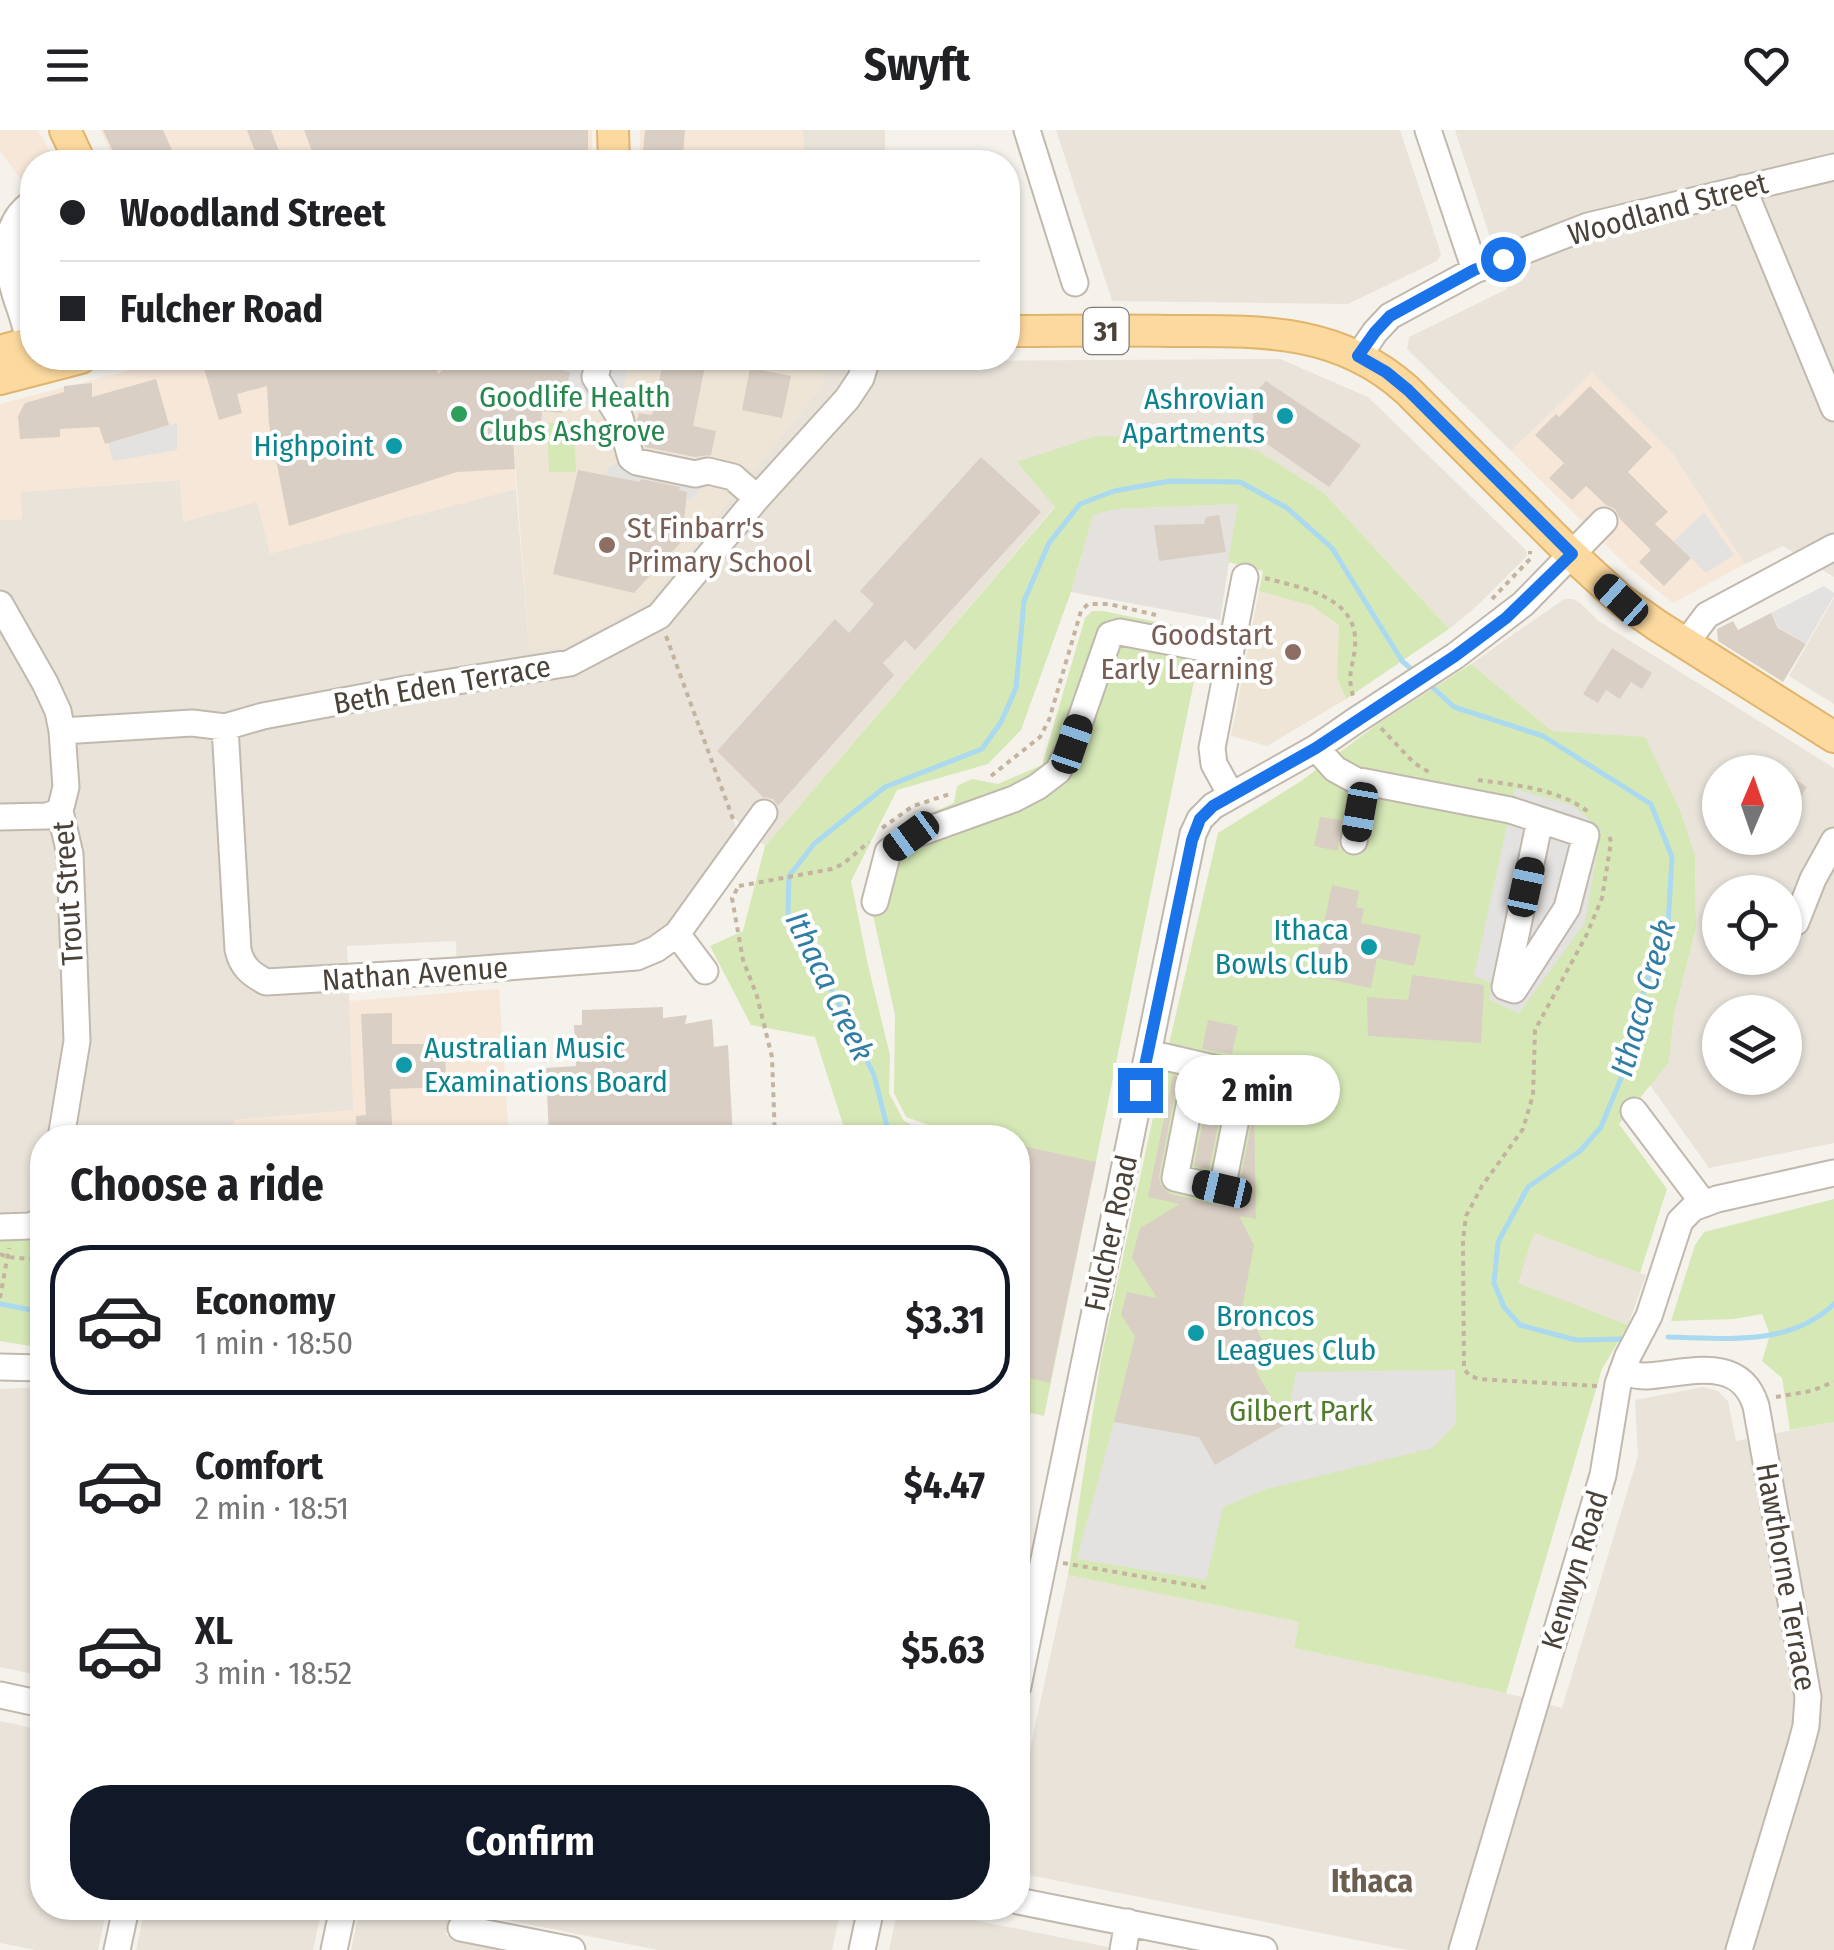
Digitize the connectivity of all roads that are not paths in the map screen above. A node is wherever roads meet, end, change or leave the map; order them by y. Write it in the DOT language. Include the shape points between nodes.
graph roads {
  1 [pos="1026,130"];
  2 [pos="1428,130"];
  3 [pos="1834,167"];
  4 [pos="1743,188"];
  5 [pos="20,210"];
  6 [pos="1474,270"];
  7 [pos="1075,282"];
  8 [pos="20,310"];
  9 [pos="1020,331"];
  10 [pos="1358,356"];
  11 [pos="35,370"];
  12 [pos="597,370"];
  13 [pos="864,370"];
  14 [pos="0,379"];
  15 [pos="1834,408"];
  16 [pos="756,498"];
  17 [pos="1604,521"];
  18 [pos="1834,547"];
  19 [pos="1572,554"];
  20 [pos="1245,577"];
  21 [pos="0,604"];
  22 [pos="1685,644"];
  23 [pos="1229,653"];
  24 [pos="225,728"];
  25 [pos="62,730"];
  26 [pos="1834,737"];
  27 [pos="1316,748"];
  28 [pos="1364,782"];
  29 [pos="1231,795"];
  30 [pos="60,811"];
  31 [pos="764,813"];
  32 [pos="0,818"];
  33 [pos="1540,820"];
  34 [pos="1354,842"];
  35 [pos="1834,842"];
  36 [pos="875,902"];
  37 [pos="1802,906"];
  38 [pos="677,934"];
  39 [pos="705,971"];
  40 [pos="1148,1053"];
  41 [pos="1197,1065"];
  42 [pos="1634,1111"];
  43 [pos="63,1125"];
  44 [pos="1834,1173"];
  45 [pos="1704,1204"];
  46 [pos="30,1226"];
  47 [pos="4,1238"];
  48 [pos="0,1367"];
  49 [pos="30,1368"];
  50 [pos="1622,1372"];
  51 [pos="1030,1628"];
  52 [pos="0,1695"];
  53 [pos="30,1701"];
  54 [pos="1030,1903"];
  55 [pos="123,1920"];
  56 [pos="340,1920"];
  57 [pos="868,1920"];
  58 [pos="1128,1922"];
  59 [pos="461,1928"];
  60 [pos="117,1950"];
  61 [pos="334,1950"];
  62 [pos="572,1950"];
  63 [pos="862,1950"];
  64 [pos="1122,1950"];
  65 [pos="1264,1950"];
  66 [pos="1462,1950"];
  67 [pos="1739,1950"];
  1 -- 7 [label="street"];
  2 -- 6 [label="street"];
  3 -- 4 [label="street, Woodland Street"];
  4 -- 6 [label="street, Woodland Street" via="1588,226"];
  4 -- 15 [label="street"];
  5 -- 8 [label="street" via="2,247"];
  6 -- 10 [label="street, Woodland Street" via="1390,316"];
  9 -- 10 [label="main road, 31" via="1258,331 1303,337"];
  10 -- 19 [label="main road, 31" via="1408,390"];
  11 -- 14 [label="main road"];
  12 -- 16 [label="street" via="632,458 733,477"];
  13 -- 16 [label="street, Beth Eden Terrace" via="847,399"];
  16 -- 24 [label="street, Beth Eden Terrace" via="659,616 570,662"];
  17 -- 19 [label="street, Fulcher Road"];
  18 -- 22 [label="street" via="1707,614"];
  19 -- 22 [label="main road, 31" via="1621,600"];
  19 -- 27 [label="street, Fulcher Road, bridge" via="1506,618"];
  20 -- 23 [label="street"];
  21 -- 25 [label="street, Trout Street" via="46,683"];
  22 -- 26 [label="main road, 31"];
  23 -- 29 [label="street" via="1212,756"];
  23 -- 36 [label="street" via="1110,635 1058,771 1014,799 911,836 888,852"];
  24 -- 25 [label="street, Beth Eden Terrace" via="192,723"];
  24 -- 38 [label="street, Nathan Avenue" via="238,950 241,963 266,982 618,960 656,949"];
  25 -- 30 [label="street, Trout Street" via="66,786"];
  27 -- 28 [label="street" via="1335,769"];
  27 -- 29 [label="street, Fulcher Road"];
  28 -- 33 [label="street"];
  28 -- 34 [label="street"];
  29 -- 40 [label="street, Fulcher Road" via="1206,812 1194,834"];
  30 -- 32 [label="street"];
  30 -- 43 [label="street, Trout Street" via="70,854 77,1041"];
  31 -- 38 [label="street, Nathan Avenue"];
  33 -- 33 [label="street" via="1586,836 1567,908 1514,990 1505,988"];
  35 -- 37 [label="street"];
  38 -- 39 [label="street"];
  40 -- 41 [label="street"];
  40 -- 51 [label="street, Fulcher Road"];
  41 -- 41 [label="street" via="1175,1178 1222,1189 1240,1096 1237,1079"];
  42 -- 45 [label="street"];
  44 -- 45 [label="street"];
  45 -- 50 [label="street, Kenwyn Road" via="1680,1221"];
  46 -- 47 [label="street"];
  48 -- 49 [label="street"];
  50 -- 66 [label="street, Kenwyn Road" via="1603,1475"];
  50 -- 67 [label="street, Hawthorne Terrace" via="1715,1370 1744,1385 1754,1399 1808,1697 1801,1745"];
  52 -- 53 [label="street"];
  54 -- 58 [label="street"];
  55 -- 60 [label="street"];
  56 -- 61 [label="street"];
  57 -- 63 [label="street"];
  58 -- 64 [label="street"];
  58 -- 65 [label="street"];
  59 -- 62 [label="street"];
}
